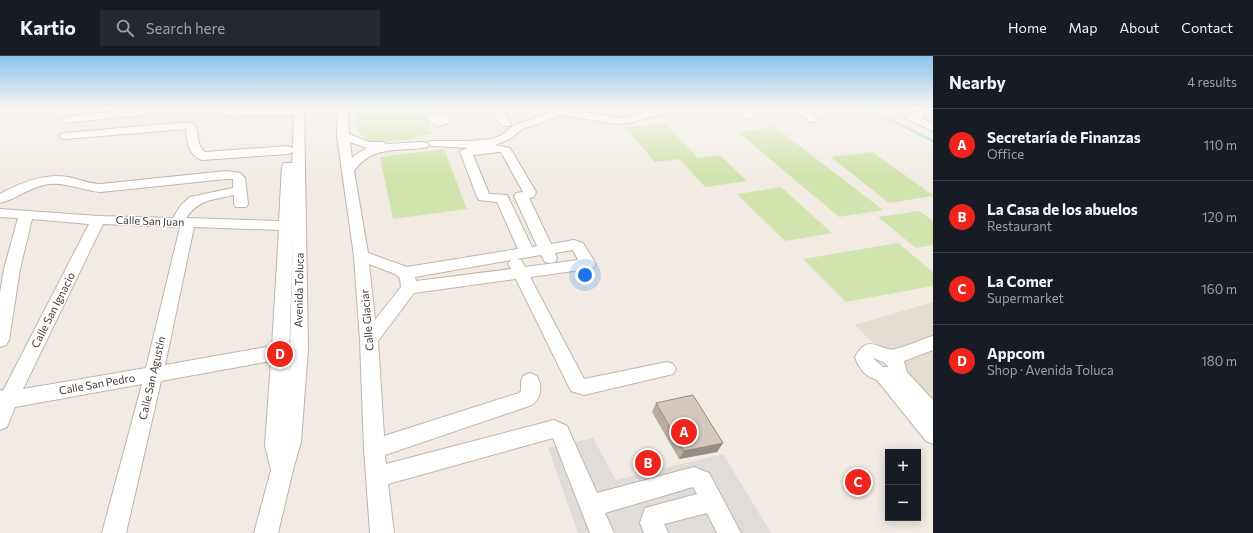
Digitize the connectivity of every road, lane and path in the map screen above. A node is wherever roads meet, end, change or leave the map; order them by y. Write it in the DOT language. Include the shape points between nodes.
graph roads {
  1 [pos="129,130"];
  2 [pos="192,130"];
  3 [pos="291,130"];
  4 [pos="295,130"];
  5 [pos="343,130"];
  6 [pos="510,130"];
  7 [pos="64,136"];
  8 [pos="343,136"];
  9 [pos="427,142"];
  10 [pos="288,150"];
  11 [pos="349,170"];
  12 [pos="240,190"];
  13 [pos="521,196"];
  14 [pos="502,198"];
  15 [pos="0,199"];
  16 [pos="241,204"];
  17 [pos="0,213"];
  18 [pos="26,214"];
  19 [pos="98,220"];
  20 [pos="182,223"];
  21 [pos="286,226"];
  22 [pos="300,226"];
  23 [pos="546,249"];
  24 [pos="520,254"];
  25 [pos="361,256"];
  26 [pos="555,269"];
  27 [pos="520,273"];
  28 [pos="407,280"];
  29 [pos="3,297"];
  30 [pos="0,340"];
  31 [pos="369,340"];
  32 [pos="933,343"];
  33 [pos="281,352"];
  34 [pos="667,369"];
  35 [pos="891,369"];
  36 [pos="154,373"];
  37 [pos="530,381"];
  38 [pos="4,399"];
  39 [pos="933,414"];
  40 [pos="0,421"];
  41 [pos="933,435"];
  42 [pos="374,449"];
  43 [pos="282,470"];
  44 [pos="376,477"];
  45 [pos="712,501"];
  46 [pos="591,506"];
  47 [pos="114,533"];
  48 [pos="266,533"];
  49 [pos="382,533"];
  50 [pos="602,533"];
  51 [pos="656,533"];
  52 [pos="729,533"];
  1 -- 7 [label="street"];
  2 -- 10 [label="street" via="194,144 202,156"];
  3 -- 10 [label="street, Avenida Toluca"];
  4 -- 22 [label="street, Avenida Toluca"];
  5 -- 8 [label="street, Calle Glaciar"];
  6 -- 9 [label="street" via="505,138 496,141 457,145"];
  8 -- 9 [label="street" via="371,145"];
  8 -- 11 [label="street, Calle Glaciar"];
  9 -- 11 [label="street" via="367,152"];
  10 -- 21 [label="street, Avenida Toluca"];
  11 -- 25 [label="street, Calle Glaciar"];
  12 -- 15 [label="street" via="239,178 232,175 101,188 90,188 67,181 50,181 21,188"];
  12 -- 16 [label="street"];
  12 -- 20 [label="street" via="196,200 186,208"];
  13 -- 14 [label="street"];
  13 -- 14 [label="street" via="530,192 506,150 499,148 466,152 484,197"];
  13 -- 23 [label="street"];
  14 -- 24 [label="street"];
  17 -- 18 [label="street, Calle San Juan"];
  18 -- 19 [label="street, Calle San Juan"];
  18 -- 29 [label="street"];
  19 -- 20 [label="street, Calle San Juan"];
  19 -- 38 [label="street, Calle San Ignacio"];
  20 -- 21 [label="street, Calle San Juan"];
  20 -- 36 [label="street, Calle San Agustín"];
  21 -- 22 [label="street, Calle San Juan"];
  21 -- 33 [label="street, Avenida Toluca"];
  22 -- 43 [label="street, Avenida Toluca" via="299,349 290,442"];
  23 -- 24 [label="street"];
  23 -- 26 [label="street"];
  23 -- 26 [label="street" via="577,245 588,264"];
  24 -- 27 [label="street"];
  24 -- 28 [label="street"];
  25 -- 28 [label="street" via="379,261"];
  25 -- 31 [label="street, Calle Glaciar"];
  26 -- 27 [label="street"];
  27 -- 28 [label="street"];
  27 -- 34 [label="street" via="578,385 584,387"];
  28 -- 31 [label="street" via="395,307"];
  29 -- 30 [label="street"];
  31 -- 42 [label="street, Calle Glaciar"];
  32 -- 35 [label="street"];
  33 -- 36 [label="street, Calle San Pedro"];
  33 -- 43 [label="street, Avenida Toluca" via="275,445"];
  35 -- 39 [label="street"];
  35 -- 41 [label="street"];
  36 -- 38 [label="street, Calle San Pedro"];
  36 -- 47 [label="street, Calle San Agustín"];
  37 -- 42 [label="street" via="532,392 525,399"];
  38 -- 40 [label="street, Calle San Ignacio"];
  42 -- 44 [label="street, Calle Glaciar"];
  43 -- 48 [label="street, Avenida Toluca"];
  44 -- 46 [label="street" via="554,429 560,432"];
  44 -- 49 [label="street, Calle Glaciar"];
  45 -- 46 [label="street" via="701,480 694,477"];
  45 -- 51 [label="street" via="653,516 651,523"];
  45 -- 52 [label="street"];
  46 -- 50 [label="street"];
}
